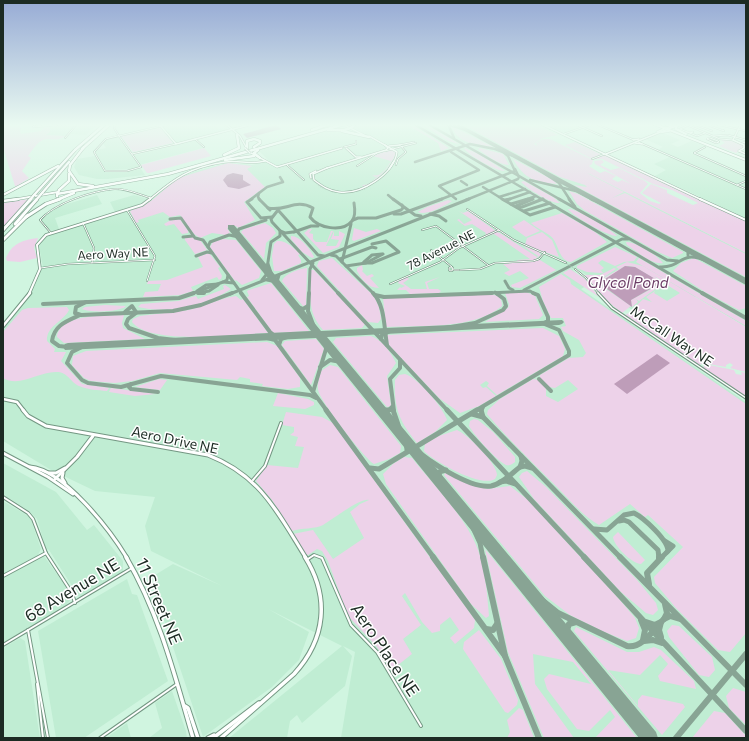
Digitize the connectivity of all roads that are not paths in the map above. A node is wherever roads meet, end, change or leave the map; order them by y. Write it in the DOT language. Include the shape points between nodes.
graph roads {
  1 [pos="66,159"];
  2 [pos="67,159"];
  3 [pos="73,159"];
  4 [pos="75,159"];
  5 [pos="99,159"];
  6 [pos="135,159"];
  7 [pos="213,159"];
  8 [pos="217,159"];
  9 [pos="221,159"];
  10 [pos="233,159"];
  11 [pos="259,159"];
  12 [pos="307,159"];
  13 [pos="358,159"];
  14 [pos="368,159"];
  15 [pos="395,159"];
  16 [pos="395,159"];
  17 [pos="398,159"];
  18 [pos="617,159"];
  19 [pos="676,159"];
  20 [pos="707,159"];
  21 [pos="354,160"];
  22 [pos="620,160"];
  23 [pos="264,161"];
  24 [pos="260,163"];
  25 [pos="287,165"];
  26 [pos="396,165"];
  27 [pos="357,166"];
  28 [pos="69,167"];
  29 [pos="327,168"];
  30 [pos="389,169"];
  31 [pos="169,173"];
  32 [pos="746,176"];
  33 [pos="149,177"];
  34 [pos="311,178"];
  35 [pos="141,180"];
  36 [pos="304,180"];
  37 [pos="746,181"];
  38 [pos="737,185"];
  39 [pos="746,189"];
  40 [pos="58,193"];
  41 [pos="3,195"];
  42 [pos="151,198"];
  43 [pos="3,202"];
  44 [pos="467,209"];
  45 [pos="127,210"];
  46 [pos="26,217"];
  47 [pos="746,220"];
  48 [pos="83,223"];
  49 [pos="3,230"];
  50 [pos="422,230"];
  51 [pos="499,230"];
  52 [pos="51,233"];
  53 [pos="3,239"];
  54 [pos="463,246"];
  55 [pos="431,250"];
  56 [pos="544,252"];
  57 [pos="552,255"];
  58 [pos="541,256"];
  59 [pos="155,260"];
  60 [pos="443,260"];
  61 [pos="92,263"];
  62 [pos="566,263"];
  63 [pos="488,266"];
  64 [pos="451,267"];
  65 [pos="40,268"];
  66 [pos="574,269"];
  67 [pos="452,270"];
  68 [pos="459,270"];
  69 [pos="147,281"];
  70 [pos="390,284"];
  71 [pos="3,326"];
  72 [pos="746,398"];
  73 [pos="3,399"];
  74 [pos="281,423"];
  75 [pos="93,436"];
  76 [pos="3,453"];
  77 [pos="73,461"];
  78 [pos="30,467"];
  79 [pos="65,469"];
  80 [pos="48,473"];
  81 [pos="55,479"];
  82 [pos="253,480"];
  83 [pos="65,484"];
  84 [pos="3,497"];
  85 [pos="78,498"];
  86 [pos="46,553"];
  87 [pos="306,560"];
  88 [pos="133,568"];
  89 [pos="3,576"];
  90 [pos="75,603"];
  91 [pos="28,630"];
  92 [pos="3,645"];
  93 [pos="36,678"];
  94 [pos="178,684"];
  95 [pos="262,702"];
  96 [pos="184,706"];
  97 [pos="422,726"];
  98 [pos="220,732"];
  99 [pos="43,738"];
  100 [pos="48,738"];
  101 [pos="100,738"];
  102 [pos="195,738"];
  103 [pos="203,738"];
  104 [pos="208,738"];
  105 [pos="213,738"];
  106 [pos="221,738"];
  1 -- 41 [label="highway" via="53,170"];
  2 -- 49 [label="highway, bridge"];
  3 -- 53 [label="highway, bridge"];
  4 -- 28 [label="highway"];
  5 -- 6 [label="street" via="105,170 127,171 140,168"];
  7 -- 31 [label="highway"];
  8 -- 31 [label="highway"];
  9 -- 31 [label="highway"];
  10 -- 31 [label="highway"];
  11 -- 23 [label="street"];
  11 -- 24 [label="street"];
  12 -- 25 [label="street"];
  13 -- 21 [label="street"];
  14 -- 27 [label="street"];
  15 -- 29 [label="street" via="390,170 367,187 355,191 335,191 320,186 314,180 313,174"];
  16 -- 30 [label="street"];
  17 -- 26 [label="street"];
  18 -- 22 [label="street"];
  19 -- 38 [label="street"];
  20 -- 32 [label="street"];
  21 -- 29 [label="street"];
  22 -- 47 [label="street"];
  23 -- 24 [label="street"];
  23 -- 25 [label="street" via="278,167"];
  24 -- 42 [label="street" via="228,162 186,172"];
  25 -- 36 [label="street"];
  28 -- 33 [label="highway" via="75,181 85,186"];
  28 -- 40 [label="highway" via="70,179"];
  29 -- 34 [label="street" via="312,172"];
  31 -- 33 [label="highway"];
  31 -- 35 [label="highway"];
  33 -- 40 [label="highway"];
  35 -- 40 [label="highway"];
  35 -- 46 [label="highway" via="69,195 46,204"];
  37 -- 38 [label="street"];
  38 -- 39 [label="street"];
  40 -- 43 [label="main road"];
  40 -- 46 [label="highway" via="55,198"];
  42 -- 45 [label="street"];
  42 -- 52 [label="street" via="115,189 60,204 40,220"];
  44 -- 51 [label="street"];
  45 -- 48 [label="street"];
  45 -- 59 [label="street, Aero Way NE" via="154,254"];
  46 -- 53 [label="highway"];
  48 -- 52 [label="street"];
  48 -- 61 [label="street" via="95,248"];
  50 -- 54 [label="street" via="435,226"];
  51 -- 54 [label="street, 78 Avenue NE"];
  51 -- 56 [label="street" via="517,242"];
  52 -- 65 [label="street" via="37,245"];
  54 -- 60 [label="street, 78 Avenue NE"];
  54 -- 63 [label="street"];
  55 -- 60 [label="street"];
  56 -- 57 [label="street"];
  56 -- 58 [label="street"];
  57 -- 58 [label="street"];
  57 -- 62 [label="street"];
  58 -- 63 [label="street" via="533,261"];
  59 -- 61 [label="street, Aero Way NE"];
  59 -- 69 [label="street"];
  60 -- 64 [label="street"];
  60 -- 70 [label="street, 78 Avenue NE"];
  61 -- 65 [label="street, Aero Way NE"];
  63 -- 68 [label="street"];
  64 -- 67 [label="street"];
  64 -- 67 [label="street" via="449,270"];
  64 -- 68 [label="street"];
  65 -- 71 [label="street" via="25,299"];
  66 -- 72 [label="street, McCall Way NE" via="587,278 612,308"];
  67 -- 68 [label="street"];
  73 -- 75 [label="street, Aero Drive NE" via="17,402 28,416 42,424"];
  74 -- 82 [label="street" via="265,466"];
  75 -- 77 [label="street"];
  75 -- 82 [label="street, Aero Drive NE" via="208,456 235,467"];
  76 -- 78 [label="street, 11 Street NE"];
  77 -- 79 [label="street"];
  77 -- 80 [label="street" via="56,473"];
  78 -- 80 [label="street, 11 Street NE"];
  78 -- 81 [label="street, 11 Street NE"];
  79 -- 81 [label="street"];
  79 -- 83 [label="street" via="62,476"];
  80 -- 81 [label="street, 11 Street NE"];
  81 -- 83 [label="street, 11 Street NE"];
  81 -- 85 [label="street, 11 Street NE"];
  82 -- 87 [label="street, Aero Drive NE" via="279,513"];
  83 -- 85 [label="street, 11 Street NE"];
  84 -- 86 [label="street" via="30,515"];
  85 -- 88 [label="street, 11 Street NE" via="103,522"];
  86 -- 89 [label="street"];
  86 -- 90 [label="street" via="72,593"];
  87 -- 95 [label="street, Aero Drive NE" via="318,583 322,603 317,638 295,674"];
  87 -- 97 [label="street, Aero Place NE" via="314,555 322,558 346,616 377,652"];
  88 -- 90 [label="street, 68 Avenue NE"];
  88 -- 94 [label="street, 11 Street NE" via="155,615"];
  90 -- 91 [label="street, 68 Avenue NE"];
  91 -- 92 [label="street, 68 Avenue NE"];
  91 -- 93 [label="street"];
  93 -- 99 [label="street"];
  93 -- 100 [label="street"];
  94 -- 96 [label="street, 11 Street NE"];
  94 -- 101 [label="street"];
  95 -- 98 [label="street"];
  95 -- 106 [label="street"];
  96 -- 102 [label="street, 11 Street NE" via="190,731"];
  96 -- 102 [label="street, 11 Street NE" via="188,708"];
  98 -- 104 [label="street"];
  98 -- 105 [label="street"];
  102 -- 103 [label="street"];
}
